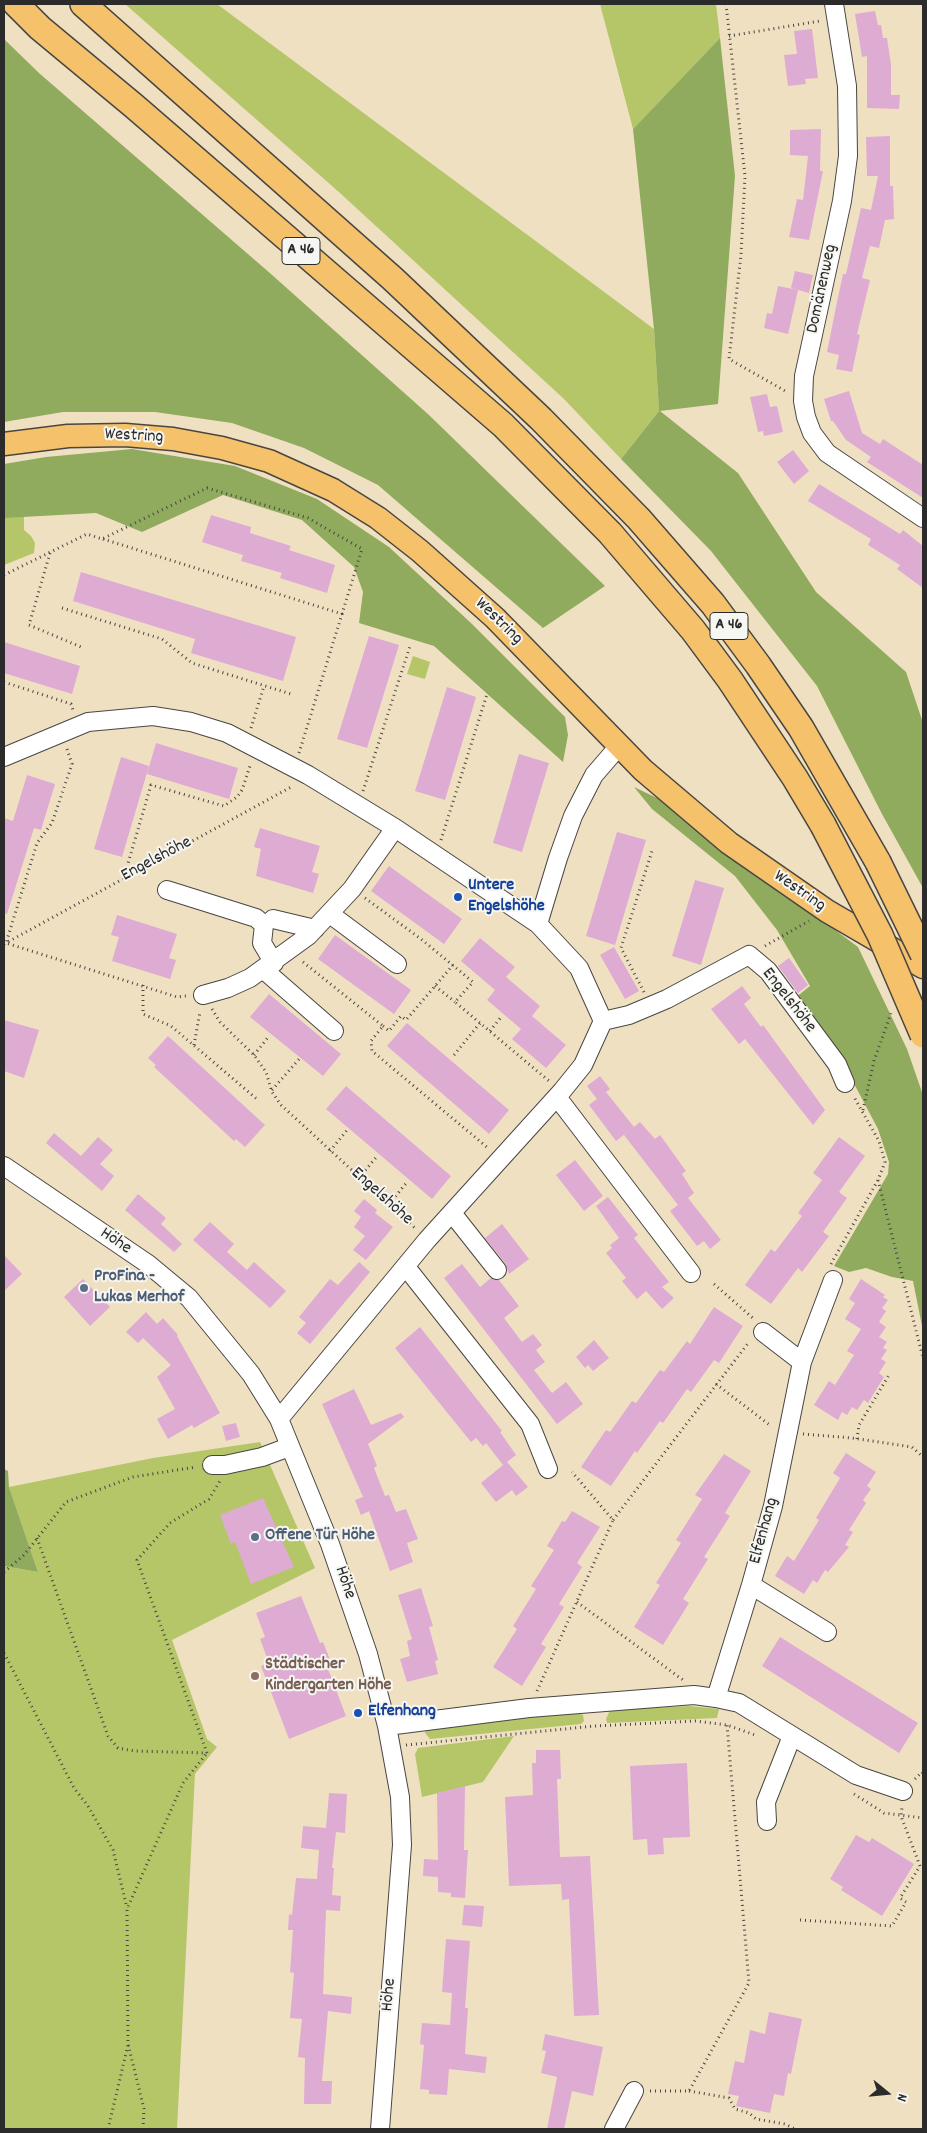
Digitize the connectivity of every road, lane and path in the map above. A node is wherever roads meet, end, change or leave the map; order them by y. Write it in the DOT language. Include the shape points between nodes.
graph roads {
  1 [pos="16,4"];
  2 [pos="83,4"];
  3 [pos="726,4"];
  4 [pos="835,11"];
  5 [pos="730,36"];
  6 [pos="803,401"];
  7 [pos="4,444"];
  8 [pos="923,518"];
  9 [pos="102,539"];
  10 [pos="50,552"];
  11 [pos="4,574"];
  12 [pos="62,608"];
  13 [pos="342,614"];
  14 [pos="410,646"];
  15 [pos="81,647"];
  16 [pos="4,682"];
  17 [pos="264,686"];
  18 [pos="487,694"];
  19 [pos="294,695"];
  20 [pos="70,729"];
  21 [pos="251,745"];
  22 [pos="619,746"];
  23 [pos="4,757"];
  24 [pos="301,771"];
  25 [pos="363,791"];
  26 [pos="395,828"];
  27 [pos="652,851"];
  28 [pos="437,855"];
  29 [pos="124,877"];
  30 [pos="352,889"];
  31 [pos="167,890"];
  32 [pos="827,911"];
  33 [pos="330,914"];
  34 [pos="273,919"];
  35 [pos="538,924"];
  36 [pos="315,929"];
  37 [pos="5,944"];
  38 [pos="289,950"];
  39 [pos="923,954"];
  40 [pos="749,955"];
  41 [pos="397,964"];
  42 [pos="453,965"];
  43 [pos="269,967"];
  44 [pos="923,968"];
  45 [pos="143,986"];
  46 [pos="435,986"];
  47 [pos="203,995"];
  48 [pos="455,1002"];
  49 [pos="651,1005"];
  50 [pos="899,1009"];
  51 [pos="501,1017"];
  52 [pos="603,1021"];
  53 [pos="480,1023"];
  54 [pos="383,1026"];
  55 [pos="334,1031"];
  56 [pos="490,1031"];
  57 [pos="923,1035"];
  58 [pos="269,1036"];
  59 [pos="194,1046"];
  60 [pos="254,1055"];
  61 [pos="454,1055"];
  62 [pos="300,1058"];
  63 [pos="845,1083"];
  64 [pos="272,1090"];
  65 [pos="560,1094"];
  66 [pos="258,1100"];
  67 [pos="863,1111"];
  68 [pos="348,1129"];
  69 [pos="330,1151"];
  70 [pos="378,1155"];
  71 [pos="500,1158"];
  72 [pos="4,1166"];
  73 [pos="359,1178"];
  74 [pos="878,1180"];
  75 [pos="408,1181"];
  76 [pos="389,1204"];
  77 [pos="452,1213"];
  78 [pos="428,1240"];
  79 [pos="406,1267"];
  80 [pos="497,1270"];
  81 [pos="691,1273"];
  82 [pos="833,1280"];
  83 [pos="714,1284"];
  84 [pos="756,1330"];
  85 [pos="923,1358"];
  86 [pos="802,1362"];
  87 [pos="889,1375"];
  88 [pos="716,1384"];
  89 [pos="279,1419"];
  90 [pos="787,1435"];
  91 [pos="857,1439"];
  92 [pos="289,1447"];
  93 [pos="923,1457"];
  94 [pos="218,1465"];
  95 [pos="548,1469"];
  96 [pos="572,1472"];
  97 [pos="612,1520"];
  98 [pos="37,1538"];
  99 [pos="4,1572"];
  100 [pos="751,1585"];
  101 [pos="576,1602"];
  102 [pos="827,1632"];
  103 [pos="4,1653"];
  104 [pos="694,1695"];
  105 [pos="716,1698"];
  106 [pos="529,1708"];
  107 [pos="727,1725"];
  108 [pos="387,1726"];
  109 [pos="789,1744"];
  110 [pos="391,1747"];
  111 [pos="207,1753"];
  112 [pos="903,1791"];
  113 [pos="853,1794"];
  114 [pos="901,1816"];
  115 [pos="923,1818"];
  116 [pos="767,1821"];
  117 [pos="128,1909"];
  118 [pos="800,1920"];
  119 [pos="128,2044"];
  120 [pos="634,2091"];
  121 [pos="689,2091"];
  122 [pos="108,2129"];
  123 [pos="143,2129"];
  124 [pos="380,2129"];
  125 [pos="614,2129"];
  126 [pos="795,2129"];
  1 -- 57 [label="highway, A 46, bridge" via="503,425 603,526 704,644 766,732 823,825 880,935"];
  2 -- 39 [label="highway, A 46, bridge" via="393,279 541,419 639,519 713,604 801,728 878,862"];
  3 -- 5 [label="path"];
  4 -- 5 [label="path"];
  4 -- 6 [label="street, Domänenweg" via="847,86 848,156 842,201 804,376"];
  5 -- 6 [label="path" via="745,176 742,255 729,359"];
  6 -- 8 [label="street, Domänenweg" via="812,433 827,453"];
  7 -- 22 [label="main road, Westring" via="68,436 124,435 172,439 269,461 333,490 378,518 420,551 495,618"];
  9 -- 10 [label="path" via="86,534"];
  9 -- 13 [label="path"];
  9 -- 13 [label="path" via="207,488 308,518 362,549"];
  10 -- 11 [label="path"];
  10 -- 15 [label="path" via="29,625"];
  12 -- 17 [label="path" via="162,639 192,663"];
  13 -- 24 [label="path"];
  14 -- 25 [label="path"];
  16 -- 20 [label="path" via="70,704"];
  17 -- 19 [label="path"];
  17 -- 21 [label="path"];
  18 -- 28 [label="path"];
  20 -- 21 [label="street" via="88,722 153,716 191,722"];
  20 -- 23 [label="street"];
  20 -- 37 [label="path" via="72,764 52,823 37,843"];
  21 -- 24 [label="street"];
  21 -- 29 [label="path" via="242,790 224,806 151,785"];
  22 -- 32 [label="main road, Westring" via="642,770 729,843"];
  22 -- 35 [label="street" via="594,775 573,816"];
  24 -- 26 [label="street"];
  24 -- 29 [label="path, Engelshöhe" via="288,790"];
  26 -- 28 [label="street"];
  26 -- 30 [label="street"];
  27 -- 49 [label="path" via="621,948"];
  28 -- 35 [label="street"];
  29 -- 37 [label="path, Engelshöhe"];
  30 -- 33 [label="street"];
  30 -- 42 [label="path"];
  31 -- 43 [label="street" via="256,918 264,925 262,943"];
  32 -- 40 [label="path"];
  32 -- 44 [label="main road, Westring"];
  33 -- 36 [label="street"];
  33 -- 41 [label="street"];
  34 -- 36 [label="street"];
  35 -- 52 [label="street" via="579,968"];
  36 -- 38 [label="street"];
  37 -- 45 [label="path"];
  38 -- 43 [label="street"];
  38 -- 54 [label="path"];
  40 -- 49 [label="street, Engelshöhe"];
  40 -- 63 [label="street, Engelshöhe" via="768,972 837,1064"];
  42 -- 46 [label="path"];
  42 -- 48 [label="path" via="473,982"];
  43 -- 47 [label="street" via="228,988"];
  43 -- 55 [label="street"];
  45 -- 47 [label="path" via="177,997"];
  45 -- 59 [label="path" via="143,1014 171,1026"];
  46 -- 48 [label="path"];
  46 -- 54 [label="path" via="406,1020 401,1016 389,1031"];
  47 -- 59 [label="path"];
  47 -- 60 [label="path, Engelshöhe" via="220,1022"];
  48 -- 53 [label="path"];
  49 -- 52 [label="street, Engelshöhe" via="629,1015"];
  50 -- 67 [label="path" via="891,1011 874,1061"];
  51 -- 56 [label="path"];
  52 -- 65 [label="street, Engelshöhe" via="583,1065"];
  53 -- 56 [label="path"];
  53 -- 61 [label="path"];
  54 -- 71 [label="path" via="371,1041 372,1051"];
  56 -- 65 [label="path"];
  58 -- 60 [label="path"];
  59 -- 66 [label="path"];
  60 -- 64 [label="path, Engelshöhe" via="266,1072"];
  62 -- 64 [label="path"];
  63 -- 67 [label="path"];
  64 -- 69 [label="path, Engelshöhe" via="281,1105"];
  65 -- 71 [label="street, Engelshöhe"];
  65 -- 81 [label="street"];
  67 -- 74 [label="path" via="879,1141 885,1162"];
  68 -- 69 [label="path"];
  69 -- 73 [label="path, Engelshöhe"];
  70 -- 73 [label="path"];
  71 -- 77 [label="street, Engelshöhe"];
  72 -- 89 [label="street, Höhe" via="148,1264 189,1298 251,1374"];
  73 -- 76 [label="path, Engelshöhe"];
  74 -- 82 [label="path" via="831,1261"];
  74 -- 85 [label="path"];
  75 -- 76 [label="path"];
  76 -- 78 [label="path, Engelshöhe"];
  77 -- 78 [label="street, Engelshöhe"];
  77 -- 80 [label="street"];
  78 -- 79 [label="street, Engelshöhe"];
  79 -- 89 [label="street, Engelshöhe"];
  79 -- 95 [label="street" via="530,1424"];
  82 -- 86 [label="street, Elfenhang"];
  83 -- 84 [label="path"];
  84 -- 86 [label="street"];
  84 -- 88 [label="path"];
  86 -- 90 [label="street, Elfenhang"];
  87 -- 91 [label="path" via="859,1425"];
  88 -- 90 [label="path"];
  88 -- 97 [label="path"];
  89 -- 92 [label="street, Höhe"];
  90 -- 91 [label="path"];
  90 -- 100 [label="street, Elfenhang" via="773,1506"];
  91 -- 93 [label="path" via="912,1447"];
  92 -- 94 [label="street" via="262,1457"];
  92 -- 108 [label="street, Höhe" via="330,1544 368,1654"];
  94 -- 98 [label="path" via="133,1477 66,1502"];
  94 -- 111 [label="path" via="218,1486 209,1499 170,1523 137,1560"];
  96 -- 97 [label="path"];
  97 -- 101 [label="path"];
  98 -- 99 [label="path" via="24,1555"];
  98 -- 111 [label="path" via="108,1736 118,1748 134,1751"];
  100 -- 102 [label="street"];
  100 -- 105 [label="street, Elfenhang"];
  101 -- 104 [label="path" via="681,1677"];
  101 -- 106 [label="path"];
  103 -- 117 [label="path" via="74,1788 113,1850"];
  104 -- 105 [label="street"];
  104 -- 106 [label="street"];
  105 -- 109 [label="street" via="739,1703"];
  106 -- 108 [label="street"];
  107 -- 109 [label="path"];
  107 -- 110 [label="path" via="695,1721 594,1726"];
  107 -- 121 [label="path" via="749,1983"];
  108 -- 110 [label="street, Höhe"];
  109 -- 112 [label="street" via="856,1775"];
  109 -- 116 [label="street" via="766,1802"];
  110 -- 124 [label="street, Höhe" via="400,1797 402,1845"];
  111 -- 117 [label="path" via="183,1783"];
  113 -- 114 [label="path" via="884,1813"];
  114 -- 115 [label="path"];
  114 -- 118 [label="path" via="920,1866 900,1898 906,1902 892,1926"];
  117 -- 119 [label="path"];
  119 -- 122 [label="path"];
  119 -- 123 [label="path" via="144,2109"];
  120 -- 121 [label="path"];
  120 -- 125 [label="street"];
  121 -- 126 [label="path" via="729,2098 735,2110"];
}
